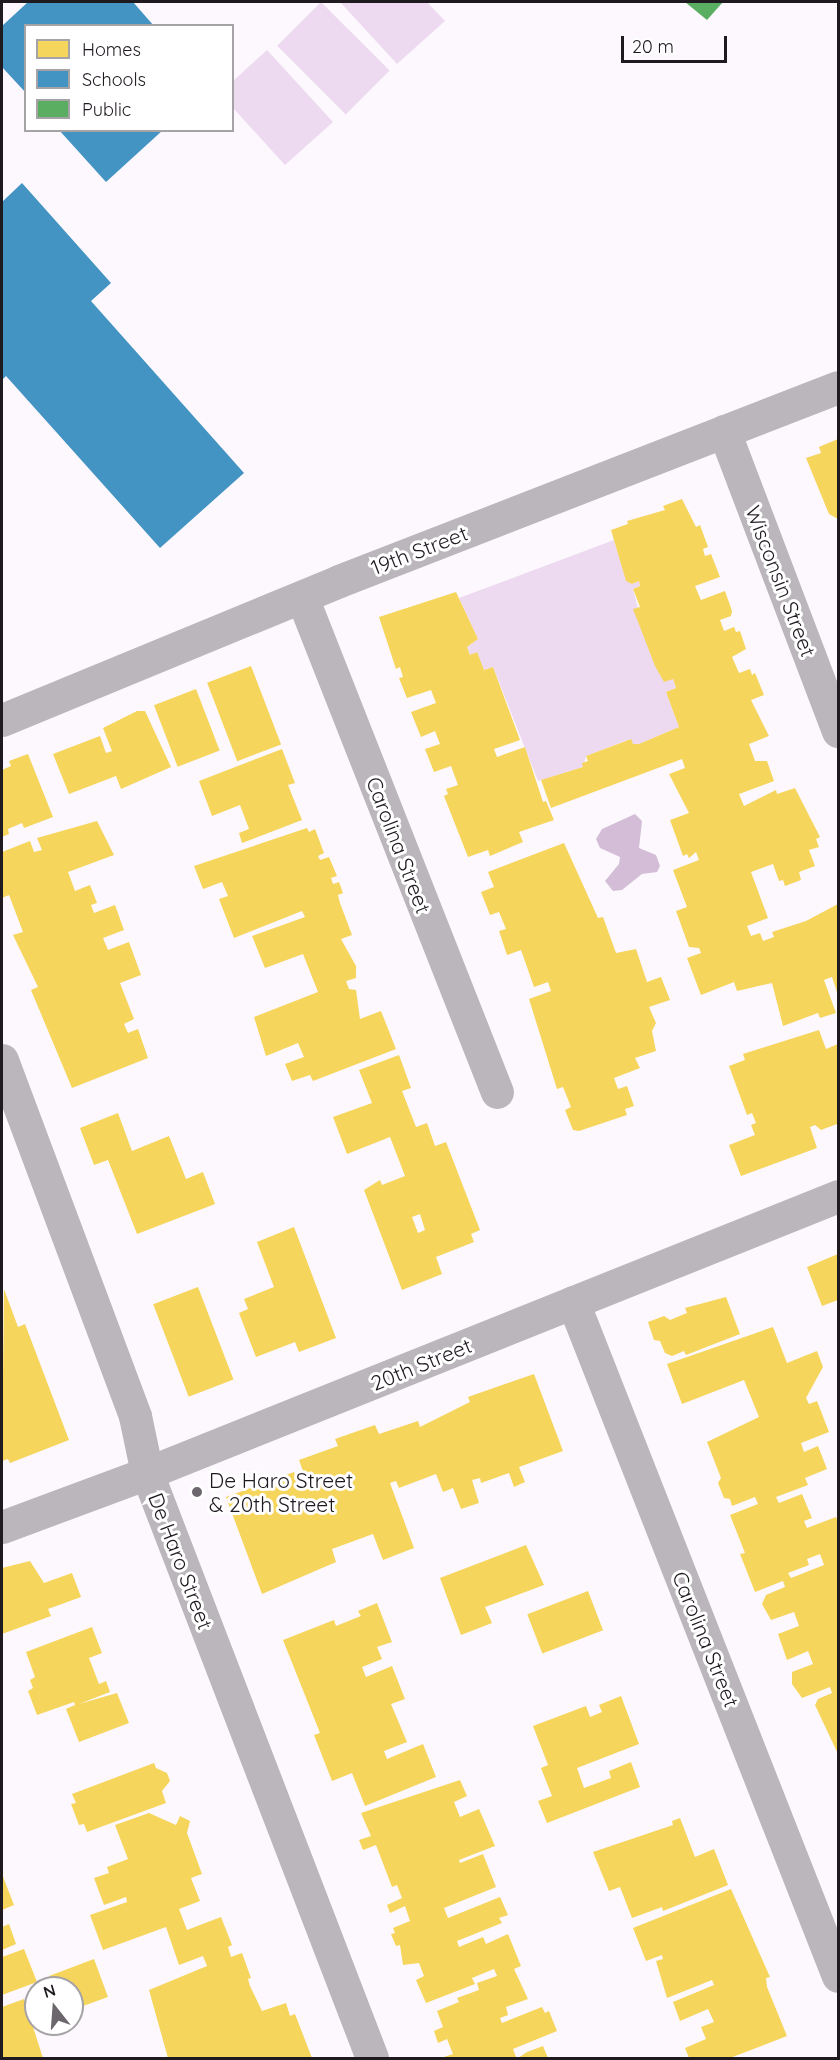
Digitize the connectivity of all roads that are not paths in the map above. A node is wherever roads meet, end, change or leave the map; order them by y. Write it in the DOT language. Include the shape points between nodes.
graph roads {
  1 [pos="838,387"];
  2 [pos="724,431"];
  3 [pos="302,597"];
  4 [pos="2,720"];
  5 [pos="838,731"];
  6 [pos="2,1060"];
  7 [pos="496,1092"];
  8 [pos="838,1196"];
  9 [pos="573,1302"];
  10 [pos="147,1473"];
  11 [pos="2,1527"];
  12 [pos="838,1976"];
  13 [pos="372,2058"];
  1 -- 2 [label="street, 19th Street"];
  2 -- 3 [label="street, 19th Street"];
  2 -- 5 [label="street, Wisconsin Street"];
  3 -- 4 [label="street, 19th Street"];
  3 -- 7 [label="street, Carolina Street"];
  6 -- 10 [label="street, De Haro Street" via="135,1416"];
  8 -- 9 [label="street, 20th Street"];
  9 -- 10 [label="street, 20th Street"];
  9 -- 12 [label="street, Carolina Street"];
  10 -- 11 [label="street, 20th Street"];
  10 -- 13 [label="street, De Haro Street"];
}
